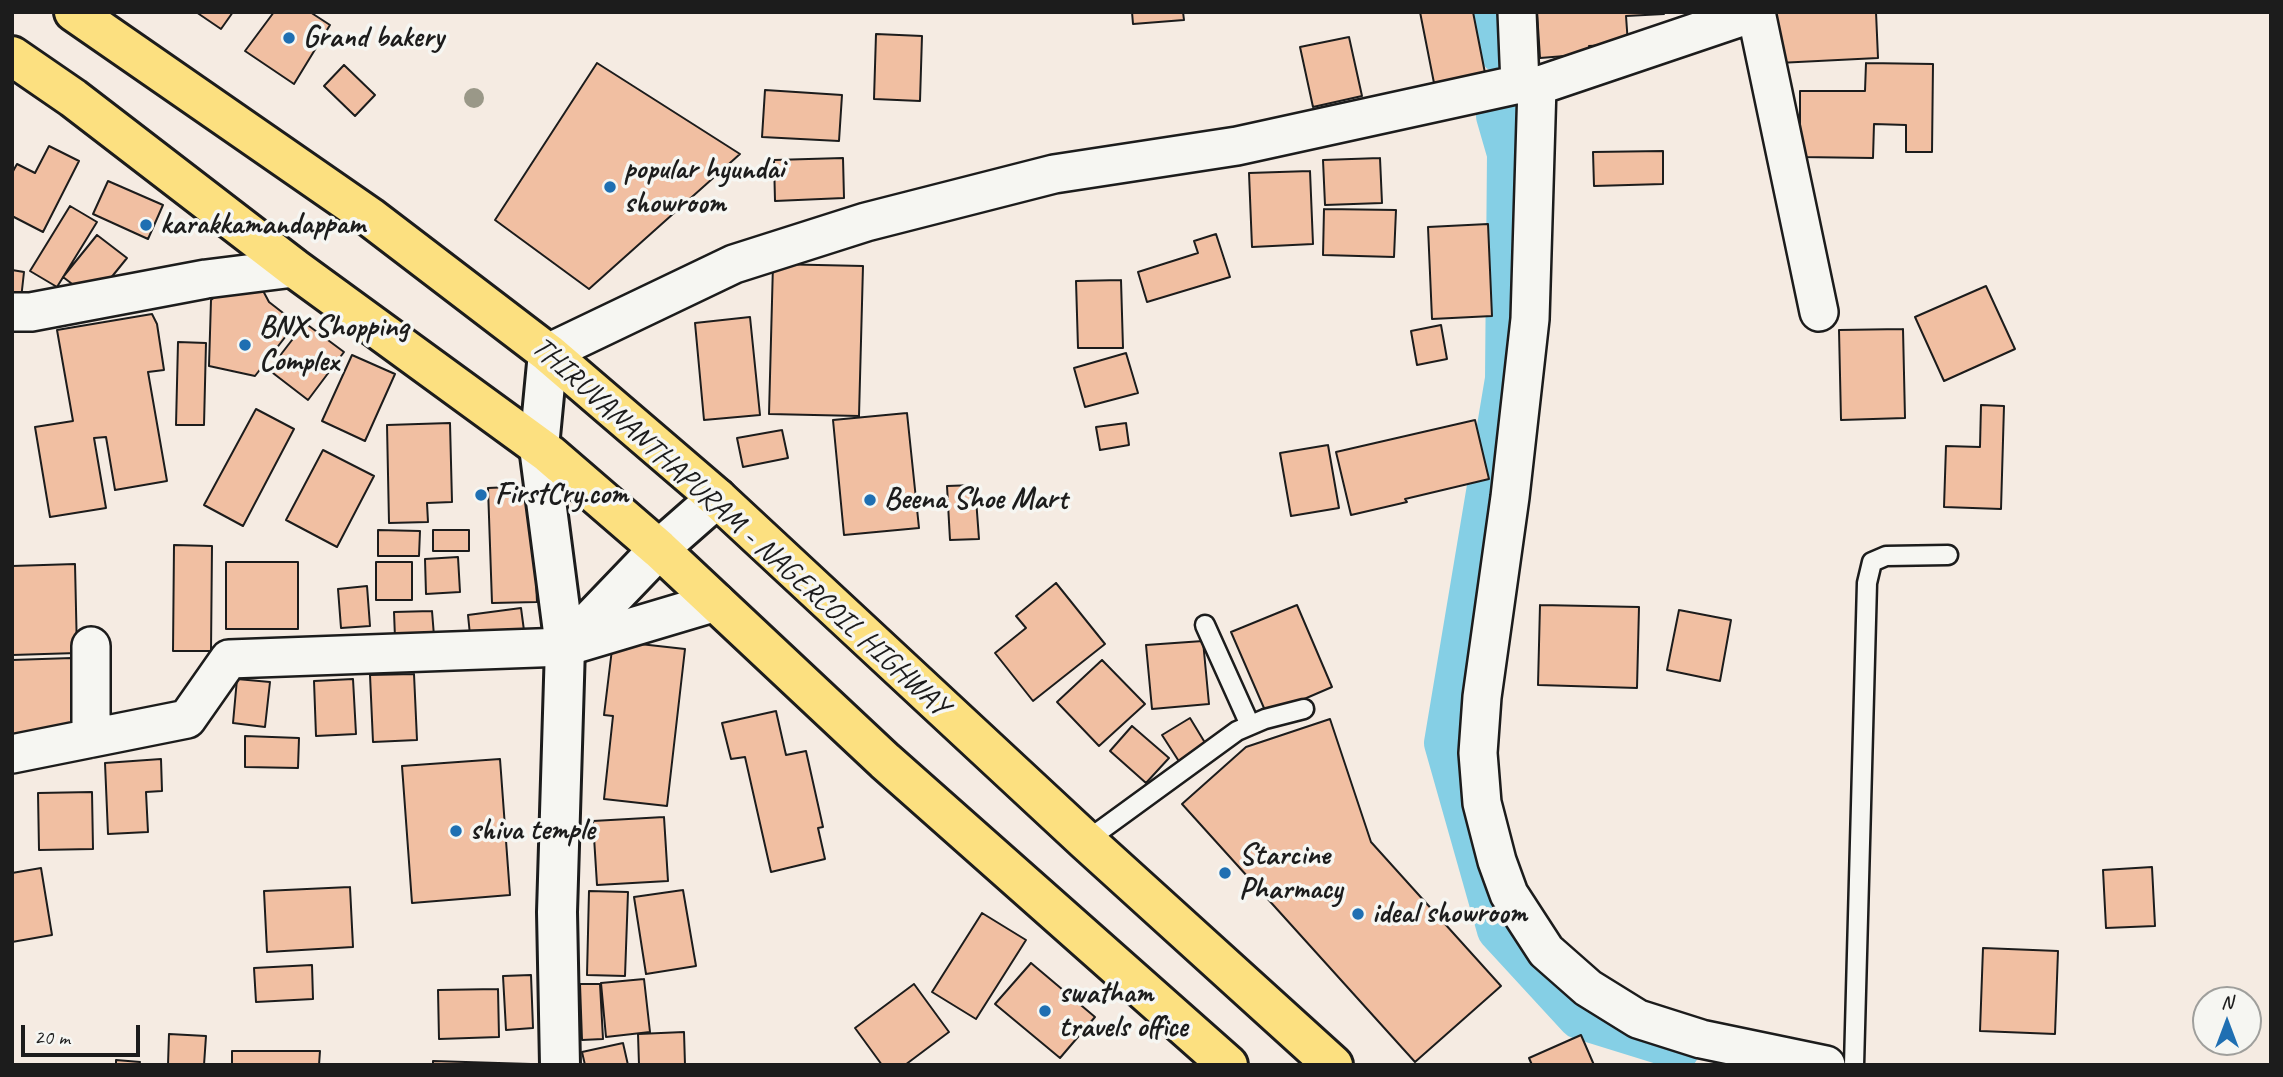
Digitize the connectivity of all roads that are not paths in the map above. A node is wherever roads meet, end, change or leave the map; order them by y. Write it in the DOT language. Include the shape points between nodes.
graph roads {
  1 [pos="1517,12"];
  2 [pos="1756,12"];
  3 [pos="88,16"];
  4 [pos="12,56"];
  5 [pos="1529,85"];
  6 [pos="293,268"];
  7 [pos="12,312"];
  8 [pos="1819,312"];
  9 [pos="548,353"];
  10 [pos="539,447"];
  11 [pos="717,498"];
  12 [pos="659,549"];
  13 [pos="1948,555"];
  14 [pos="716,602"];
  15 [pos="1205,625"];
  16 [pos="92,646"];
  17 [pos="565,647"];
  18 [pos="1304,709"];
  19 [pos="1250,725"];
  20 [pos="91,738"];
  21 [pos="12,754"];
  22 [pos="1086,841"];
  23 [pos="560,1065"];
  24 [pos="1228,1065"];
  25 [pos="1333,1065"];
  26 [pos="1826,1065"];
  27 [pos="1854,1065"];
  1 -- 5 [label="street"];
  2 -- 5 [label="street"];
  2 -- 8 [label="street"];
  3 -- 9 [label="main road, THIRUVANANTHAPURAM - NAGERCOIL HIGHWAY" via="370,217"];
  4 -- 6 [label="main road"];
  5 -- 9 [label="street" via="1237,146 1054,174 866,222 734,264"];
  5 -- 26 [label="street" via="1529,331 1478,753 1482,803 1497,861 1509,894 1546,951 1588,988 1638,1019 1701,1039"];
  6 -- 7 [label="street"];
  6 -- 10 [label="main road"];
  9 -- 10 [label="street"];
  9 -- 11 [label="main road, THIRUVANANTHAPURAM - NAGERCOIL HIGHWAY"];
  10 -- 12 [label="main road"];
  10 -- 17 [label="street"];
  11 -- 12 [label="street"];
  11 -- 22 [label="main road, THIRUVANANTHAPURAM - NAGERCOIL HIGHWAY"];
  12 -- 14 [label="main road"];
  12 -- 17 [label="street"];
  13 -- 27 [label="lane" via="1886,556 1872,562 1867,583"];
  14 -- 17 [label="street"];
  14 -- 24 [label="main road" via="885,761"];
  15 -- 19 [label="lane"];
  16 -- 20 [label="street"];
  17 -- 20 [label="street" via="229,659 187,719"];
  17 -- 23 [label="street" via="557,912"];
  18 -- 19 [label="lane"];
  19 -- 22 [label="lane"];
  20 -- 21 [label="street"];
  22 -- 25 [label="main road, THIRUVANANTHAPURAM - NAGERCOIL HIGHWAY"];
}
